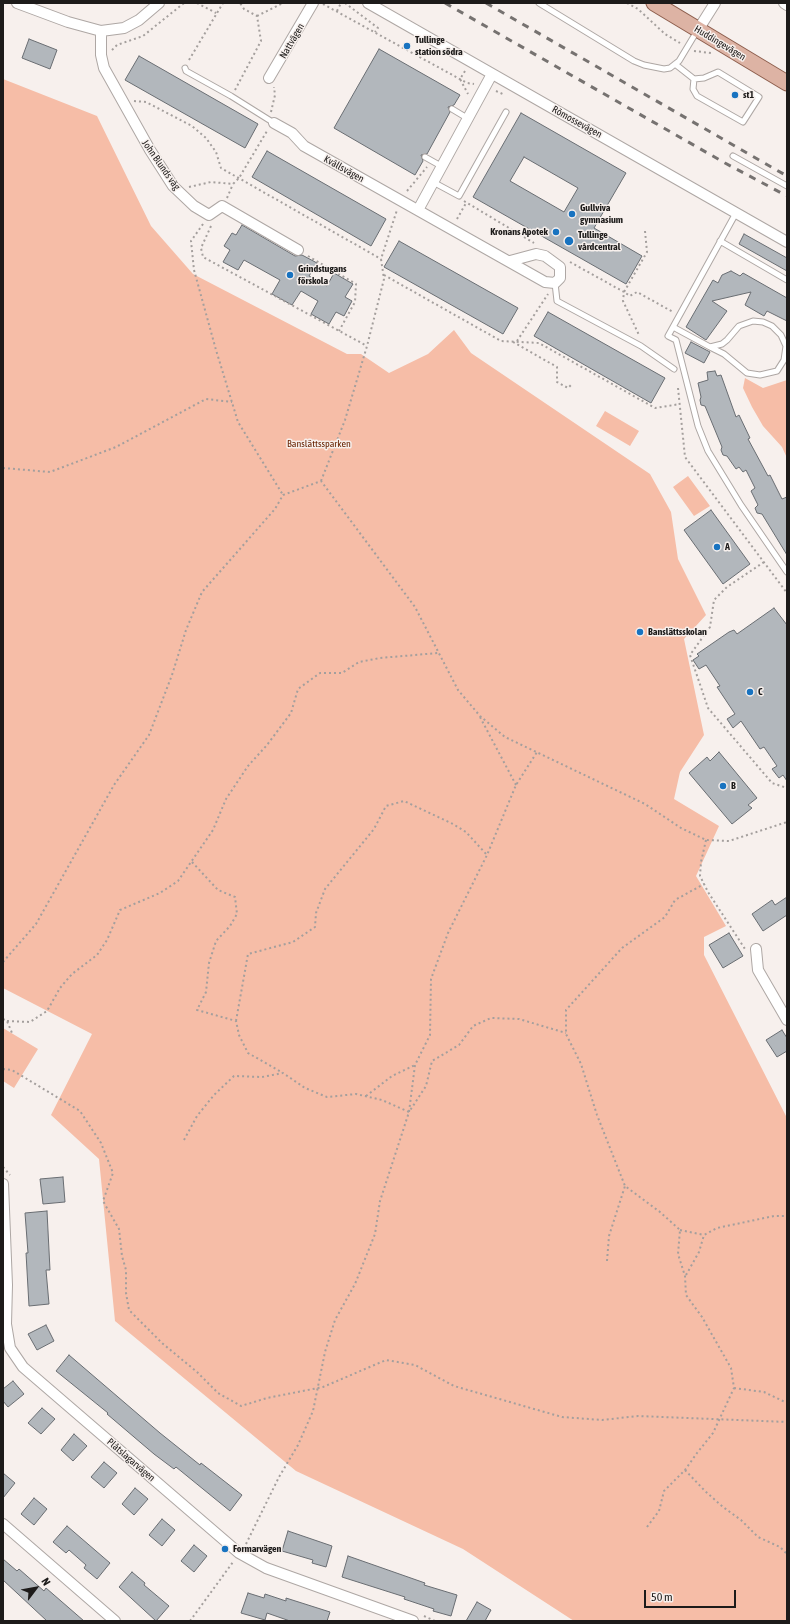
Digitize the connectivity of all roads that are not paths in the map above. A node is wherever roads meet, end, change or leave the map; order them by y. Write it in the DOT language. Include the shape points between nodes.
graph roads {
  1 [pos="17,3"];
  2 [pos="159,3"];
  3 [pos="313,3"];
  4 [pos="368,3"];
  5 [pos="539,3"];
  6 [pos="654,3"];
  7 [pos="715,3"];
  8 [pos="784,3"];
  9 [pos="787,6"];
  10 [pos="698,30"];
  11 [pos="101,32"];
  12 [pos="675,64"];
  13 [pos="185,68"];
  14 [pos="492,74"];
  15 [pos="269,78"];
  16 [pos="694,79"];
  17 [pos="787,83"];
  18 [pos="452,109"];
  19 [pos="506,112"];
  20 [pos="464,116"];
  21 [pos="274,123"];
  22 [pos="733,156"];
  23 [pos="425,157"];
  24 [pos="436,164"];
  25 [pos="433,182"];
  26 [pos="787,186"];
  27 [pos="418,210"];
  28 [pos="736,213"];
  29 [pos="720,241"];
  30 [pos="787,242"];
  31 [pos="298,250"];
  32 [pos="510,261"];
  33 [pos="787,280"];
  34 [pos="555,283"];
  35 [pos="672,327"];
  36 [pos="710,347"];
  37 [pos="674,368"];
  38 [pos="787,572"];
  39 [pos="756,949"];
  40 [pos="787,1020"];
  41 [pos="3,1184"];
  42 [pos="3,1524"];
  43 [pos="418,1618"];
  44 [pos="114,1621"];
  1 -- 11 [label="street"];
  2 -- 11 [label="street" via="139,20 124,28"];
  3 -- 15 [label="street, Nattvägen"];
  4 -- 14 [label="street, Römossevägen"];
  5 -- 12 [label="lane" via="634,61 664,69"];
  6 -- 10 [label="main road, Huddingevägen"];
  7 -- 10 [label="street"];
  8 -- 9 [label="street"];
  10 -- 12 [label="lane"];
  10 -- 17 [label="main road, Huddingevägen"];
  11 -- 31 [label="street, John Blunds väg" via="101,58 104,68 173,186 194,206 209,215 222,206"];
  12 -- 16 [label="lane"];
  13 -- 21 [label="lane" via="186,71"];
  14 -- 20 [label="street"];
  14 -- 28 [label="street, Römossevägen"];
  16 -- 16 [label="lane" via="693,89 697,96 743,122 759,97 718,72"];
  18 -- 20 [label="lane"];
  19 -- 25 [label="lane" via="459,196"];
  20 -- 24 [label="street"];
  21 -- 27 [label="street, Kvällsvägen" via="292,133 304,146"];
  22 -- 26 [label="lane"];
  23 -- 24 [label="lane"];
  24 -- 25 [label="street"];
  25 -- 27 [label="street"];
  27 -- 32 [label="street, Kvällsvägen"];
  28 -- 29 [label="lane"];
  28 -- 30 [label="street, Römossevägen"];
  29 -- 33 [label="lane"];
  29 -- 35 [label="lane"];
  32 -- 34 [label="street, Kvällsvägen" via="545,282"];
  32 -- 34 [label="street" via="536,254 545,256 560,267 560,278"];
  34 -- 37 [label="lane" via="557,301 640,346"];
  35 -- 36 [label="lane"];
  35 -- 38 [label="lane" via="668,336 676,340 698,426 708,451 740,505"];
  36 -- 36 [label="lane" via="724,354 747,372 760,375 777,371 784,360 786,346 781,335 772,326 753,321 739,326 728,340"];
  39 -- 40 [label="street" via="758,970"];
  41 -- 43 [label="street, Plåtslagarvägen" via="6,1324 10,1348 23,1367 266,1568"];
  42 -- 44 [label="street"];
}
